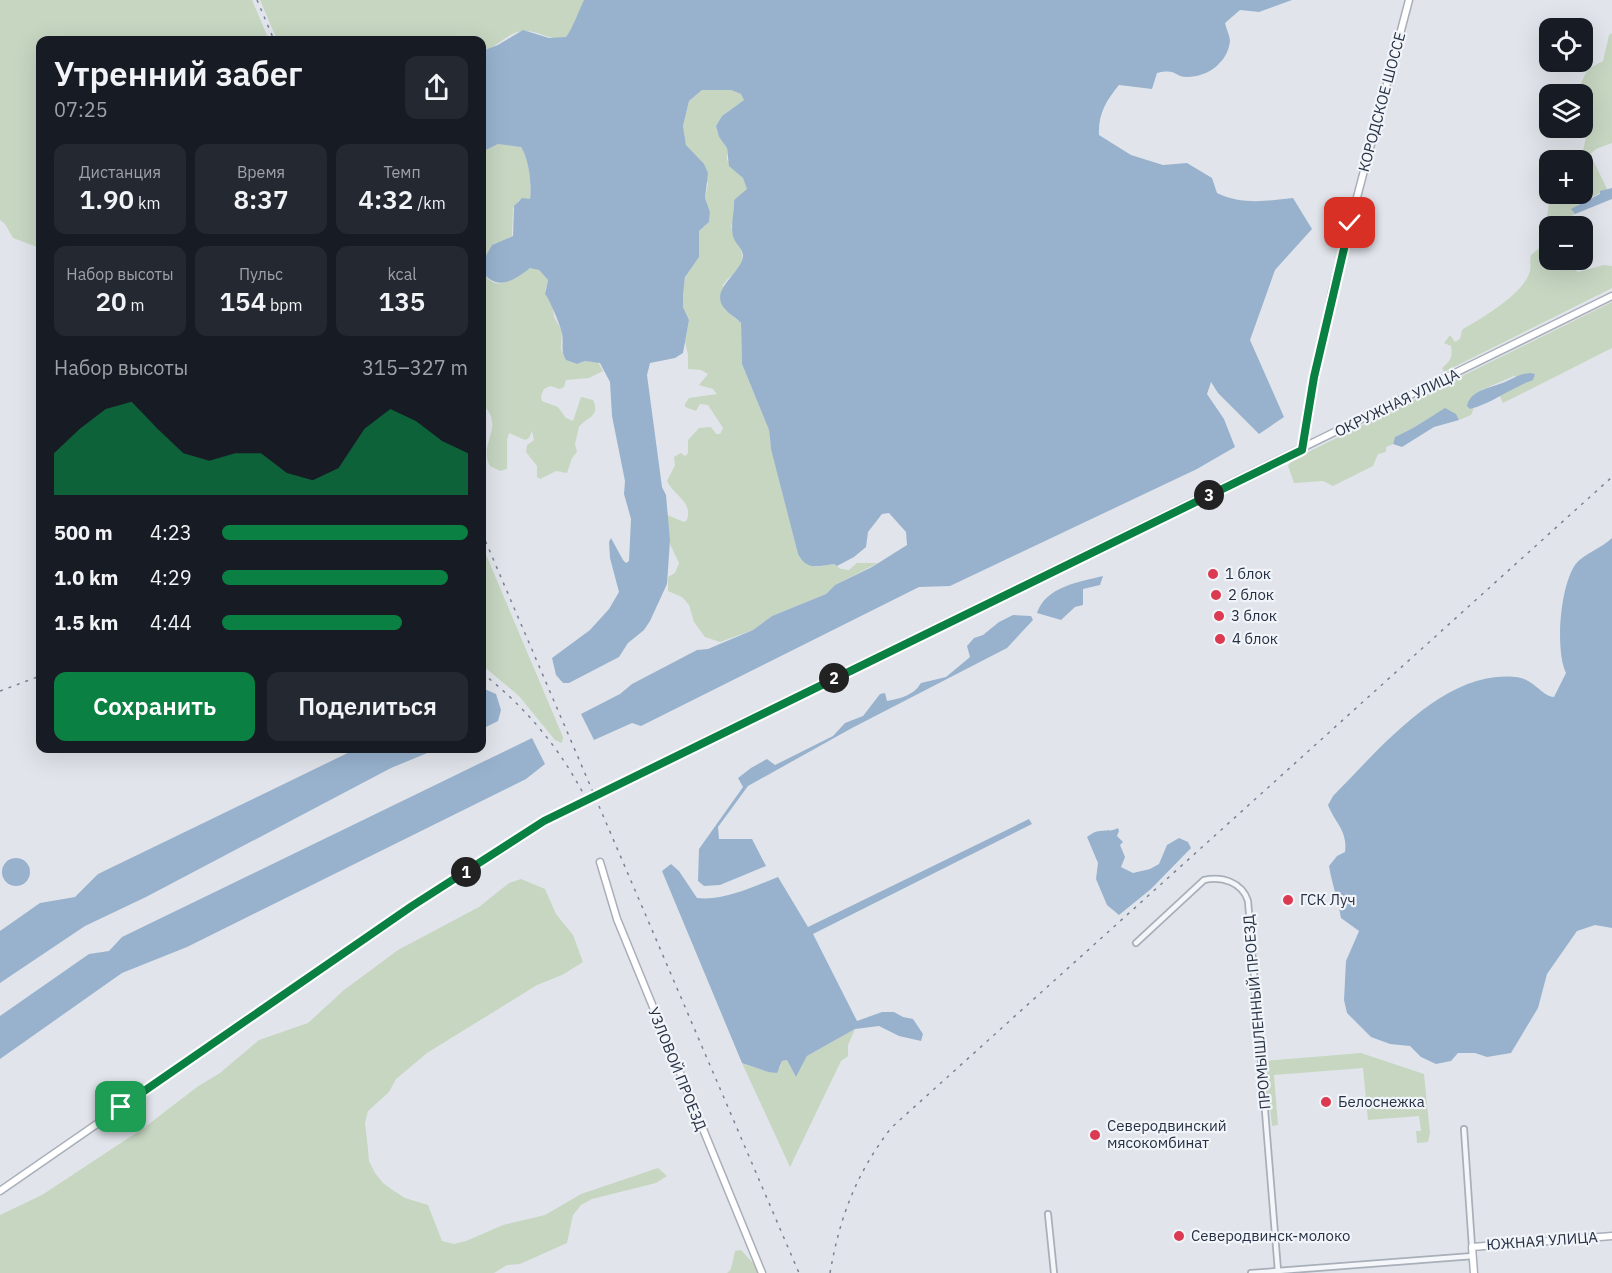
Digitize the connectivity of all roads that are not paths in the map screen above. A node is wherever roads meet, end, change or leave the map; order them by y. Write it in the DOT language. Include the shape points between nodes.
graph roads {
  1 [pos="1409,0"];
  2 [pos="1612,296"];
  3 [pos="1302,450"];
  4 [pos="600,862"];
  5 [pos="1136,943"];
  6 [pos="1464,1129"];
  7 [pos="0,1191"];
  8 [pos="1048,1214"];
  9 [pos="1612,1236"];
  10 [pos="1472,1247"];
  11 [pos="1473,1256"];
  12 [pos="1278,1271"];
  13 [pos="762,1273"];
  14 [pos="1054,1273"];
  15 [pos="1251,1273"];
  16 [pos="1474,1273"];
  1 -- 3 [label="main road, КОРОДСКОЕ ШОССЕ" via="1332,292"];
  2 -- 3 [label="main road, ОКРУЖНАЯ УЛИЦА"];
  3 -- 7 [label="main road, ОКРУЖНАЯ УЛИЦА, bridge" via="544,821 412,906"];
  4 -- 13 [label="main road, УЗЛОВОЙ ПРОЕЗД" via="629,950"];
  5 -- 12 [label="street, ПРОМЫШЛЕННЫЙ ПРОЕЗД" via="1204,880 1231,882 1245,893"];
  6 -- 10 [label="street"];
  8 -- 14 [label="street"];
  9 -- 10 [label="main road, ЮЖНАЯ УЛИЦА"];
  10 -- 11 [label="main road"];
  11 -- 12 [label="street"];
  11 -- 16 [label="main road"];
  12 -- 15 [label="street"];
}
